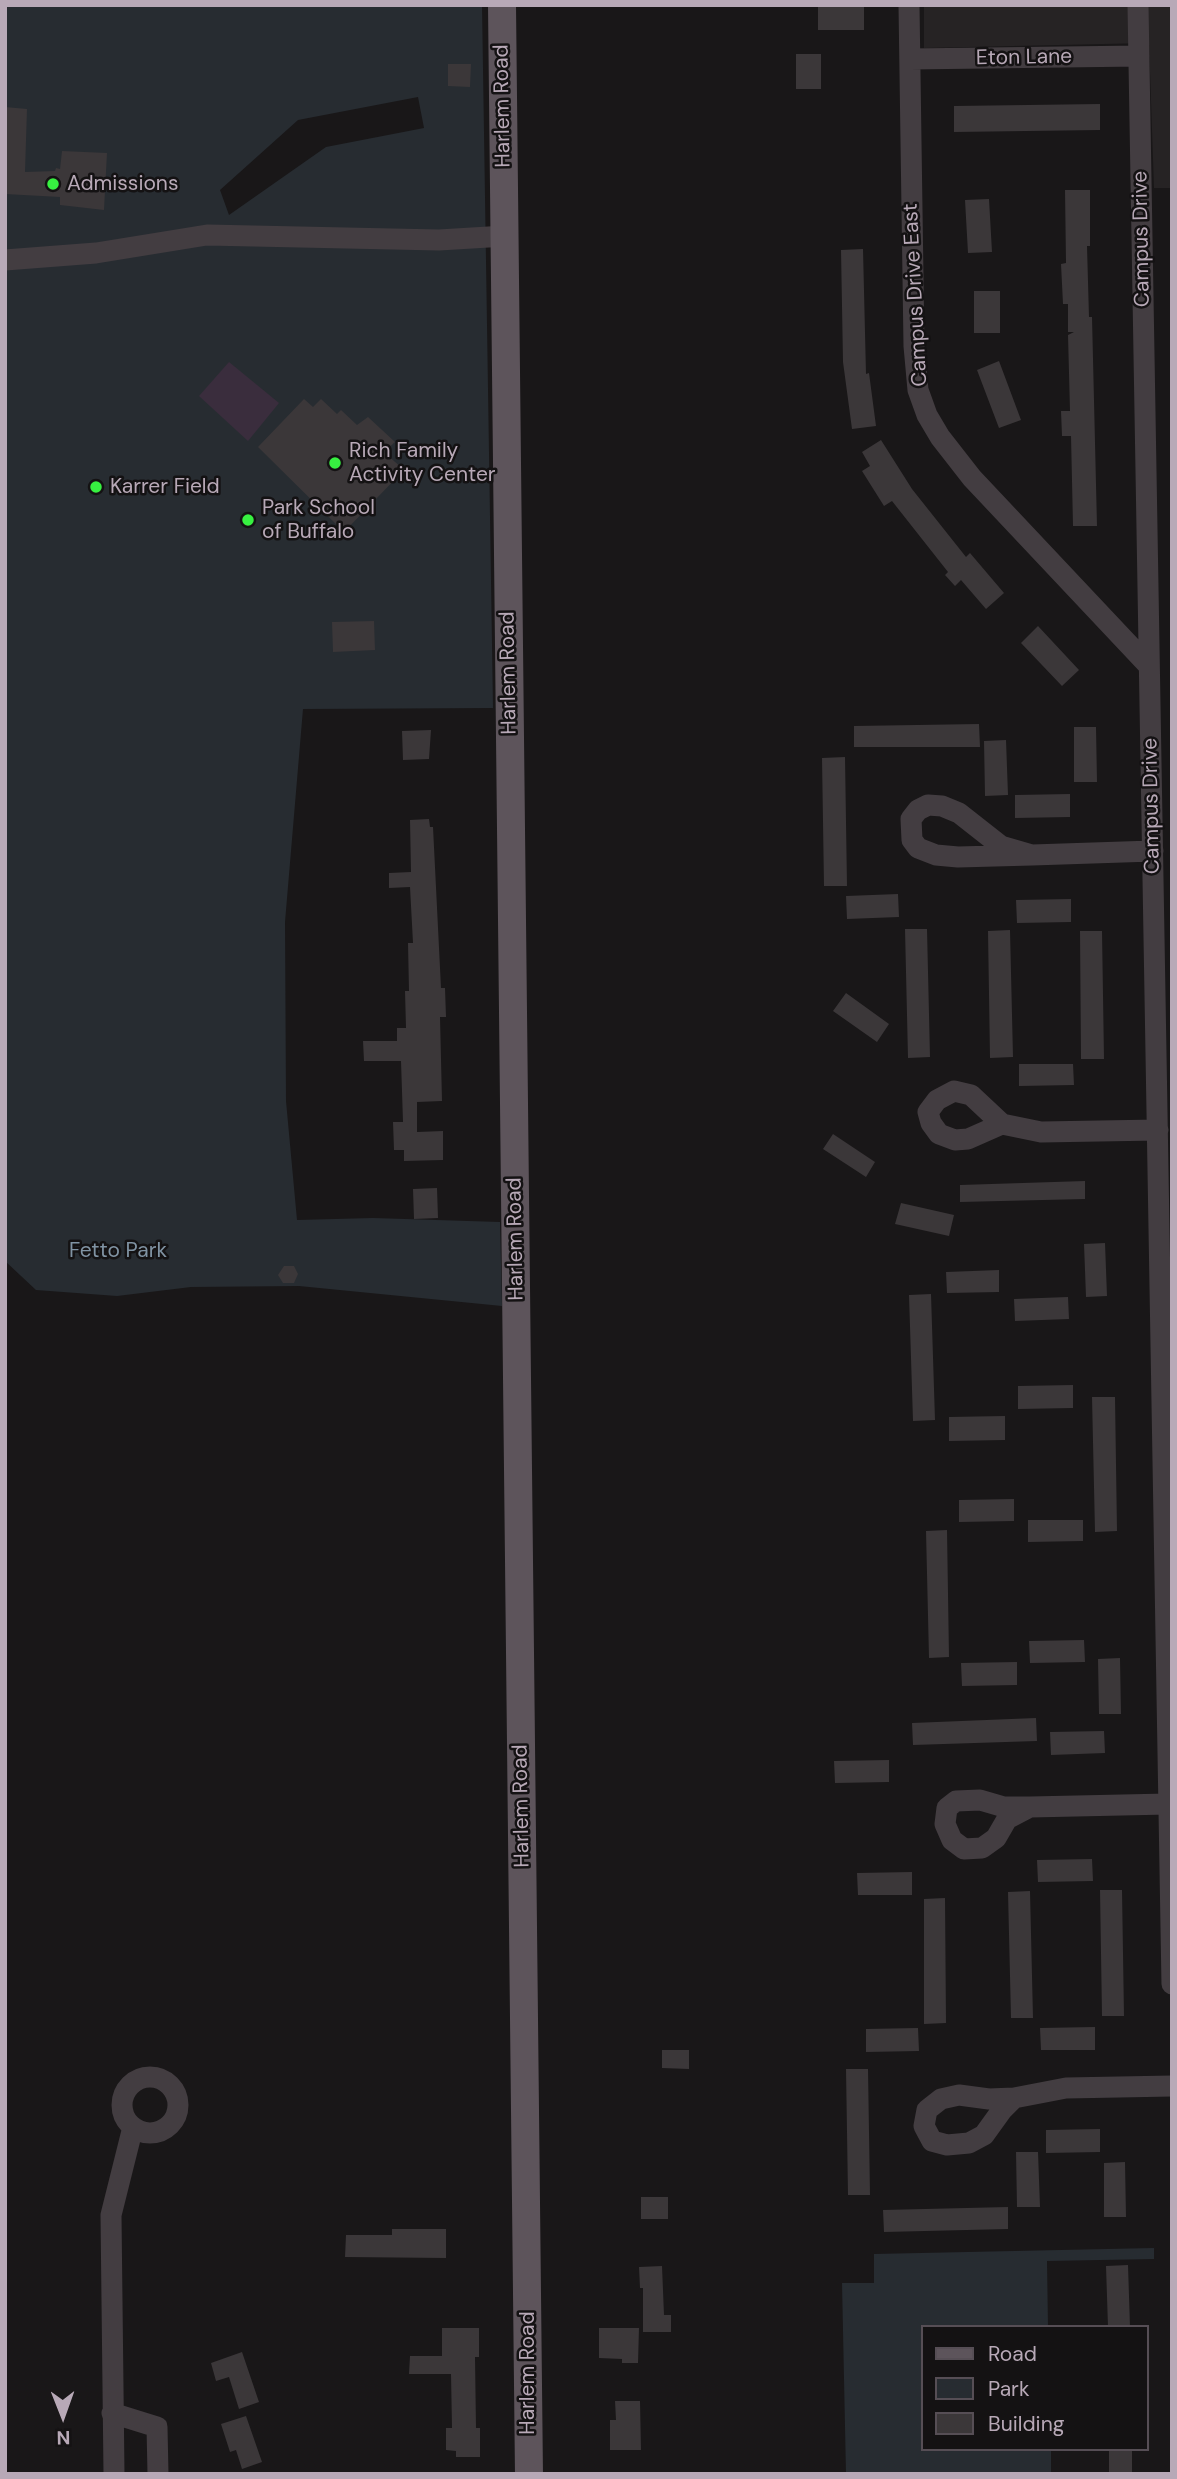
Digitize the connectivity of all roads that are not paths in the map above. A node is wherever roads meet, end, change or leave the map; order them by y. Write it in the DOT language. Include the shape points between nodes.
graph roads {
  1 [pos="502,5"];
  2 [pos="909,5"];
  3 [pos="1138,5"];
  4 [pos="1139,56"];
  5 [pos="910,59"];
  6 [pos="505,236"];
  7 [pos="5,260"];
  8 [pos="1149,666"];
  9 [pos="1153,852"];
  10 [pos="1032,855"];
  11 [pos="1002,1124"];
  12 [pos="1158,1130"];
  13 [pos="1168,1804"];
  14 [pos="1030,1807"];
  15 [pos="1172,1984"];
  16 [pos="1172,2086"];
  17 [pos="1014,2098"];
  18 [pos="133,2127"];
  19 [pos="112,2413"];
  20 [pos="114,2474"];
  21 [pos="159,2474"];
  22 [pos="529,2474"];
  1 -- 6 [label="main road, Harlem Road"];
  2 -- 5 [label="street, Campus Drive East"];
  3 -- 4 [label="street, Campus Drive"];
  4 -- 5 [label="street, Eton Lane"];
  4 -- 8 [label="street, Campus Drive"];
  5 -- 8 [label="street, Campus Drive East" via="914,346 918,390 927,415 972,478"];
  6 -- 7 [label="street" via="439,240 207,235 96,253"];
  6 -- 22 [label="main road, Harlem Road"];
  8 -- 9 [label="street, Campus Drive"];
  9 -- 10 [label="street"];
  9 -- 12 [label="street, Campus Drive"];
  10 -- 10 [label="street" via="1001,846 959,813 942,806 928,805 911,819 912,840 918,848 936,855"];
  11 -- 12 [label="street" via="1041,1132"];
  12 -- 13 [label="street, Campus Drive"];
  13 -- 14 [label="street"];
  13 -- 15 [label="street, Campus Drive"];
  16 -- 17 [label="street" via="1066,2088"];
  18 -- 19 [label="street" via="111,2215"];
  19 -- 20 [label="street"];
  19 -- 21 [label="street" via="157,2427"];
}
